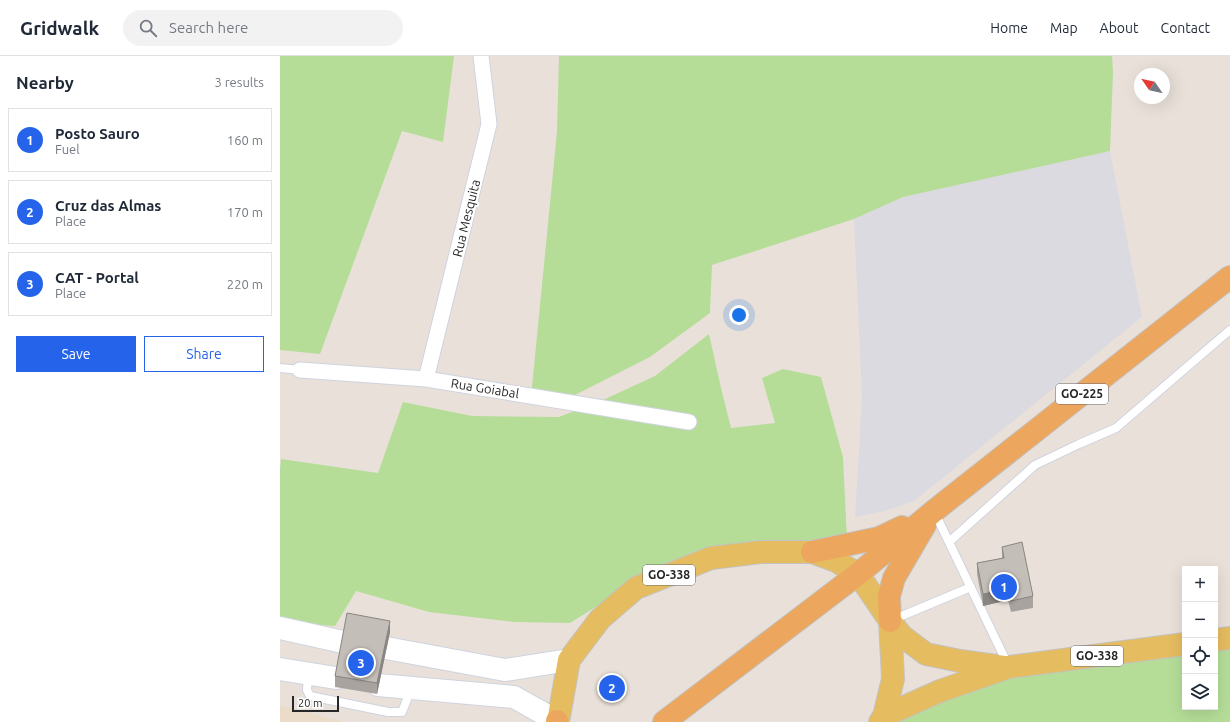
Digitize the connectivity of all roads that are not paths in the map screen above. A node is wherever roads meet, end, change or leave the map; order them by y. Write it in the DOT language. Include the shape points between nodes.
graph roads {
  1 [pos="480,56"];
  2 [pos="1230,277"];
  3 [pos="1230,330"];
  4 [pos="280,368"];
  5 [pos="300,370"];
  6 [pos="426,379"];
  7 [pos="689,422"];
  8 [pos="934,511"];
  9 [pos="949,542"];
  10 [pos="812,552"];
  11 [pos="858,574"];
  12 [pos="971,587"];
  13 [pos="890,621"];
  14 [pos="280,628"];
  15 [pos="1230,638"];
  16 [pos="1218,640"];
  17 [pos="343,642"];
  18 [pos="1182,644"];
  19 [pos="386,648"];
  20 [pos="569,660"];
  21 [pos="1010,667"];
  22 [pos="280,669"];
  23 [pos="308,674"];
  24 [pos="336,678"];
  25 [pos="378,685"];
  26 [pos="411,688"];
  27 [pos="882,719"];
  28 [pos="557,722"];
  29 [pos="664,722"];
  1 -- 6 [label="street, Rua Mesquita" via="489,124"];
  2 -- 8 [label="highway, GO-225"];
  3 -- 9 [label="lane" via="1116,428 1035,465"];
  4 -- 5 [label="lane, Rua Goiabal"];
  5 -- 6 [label="street, Rua Goiabal"];
  6 -- 7 [label="street, Rua Goiabal"];
  8 -- 9 [label="lane"];
  8 -- 10 [label="highway, GO-225" via="879,538"];
  8 -- 11 [label="highway"];
  8 -- 13 [label="highway, GO-225" via="894,578 889,596"];
  9 -- 12 [label="lane"];
  10 -- 11 [label="main road, GO-338" via="836,561"];
  10 -- 20 [label="main road, GO-338" via="761,552 711,558 636,588 600,619"];
  11 -- 13 [label="main road, GO-338"];
  11 -- 29 [label="highway"];
  12 -- 13 [label="lane"];
  12 -- 21 [label="lane"];
  13 -- 21 [label="main road, GO-338" via="902,636 926,654"];
  13 -- 27 [label="main road, GO-338" via="893,679"];
  14 -- 17 [label="main road"];
  15 -- 16 [label="main road"];
  18 -- 21 [label="main road, GO-338"];
  19 -- 20 [label="main road" via="505,670"];
  20 -- 28 [label="main road, GO-338"];
  21 -- 27 [label="main road, GO-338" via="940,691"];
  22 -- 23 [label="main road"];
  23 -- 24 [label="main road"];
  23 -- 26 [label="lane" via="307,690 310,696 388,712 402,712"];
  25 -- 26 [label="main road"];
  26 -- 28 [label="main road" via="514,697"];
}
